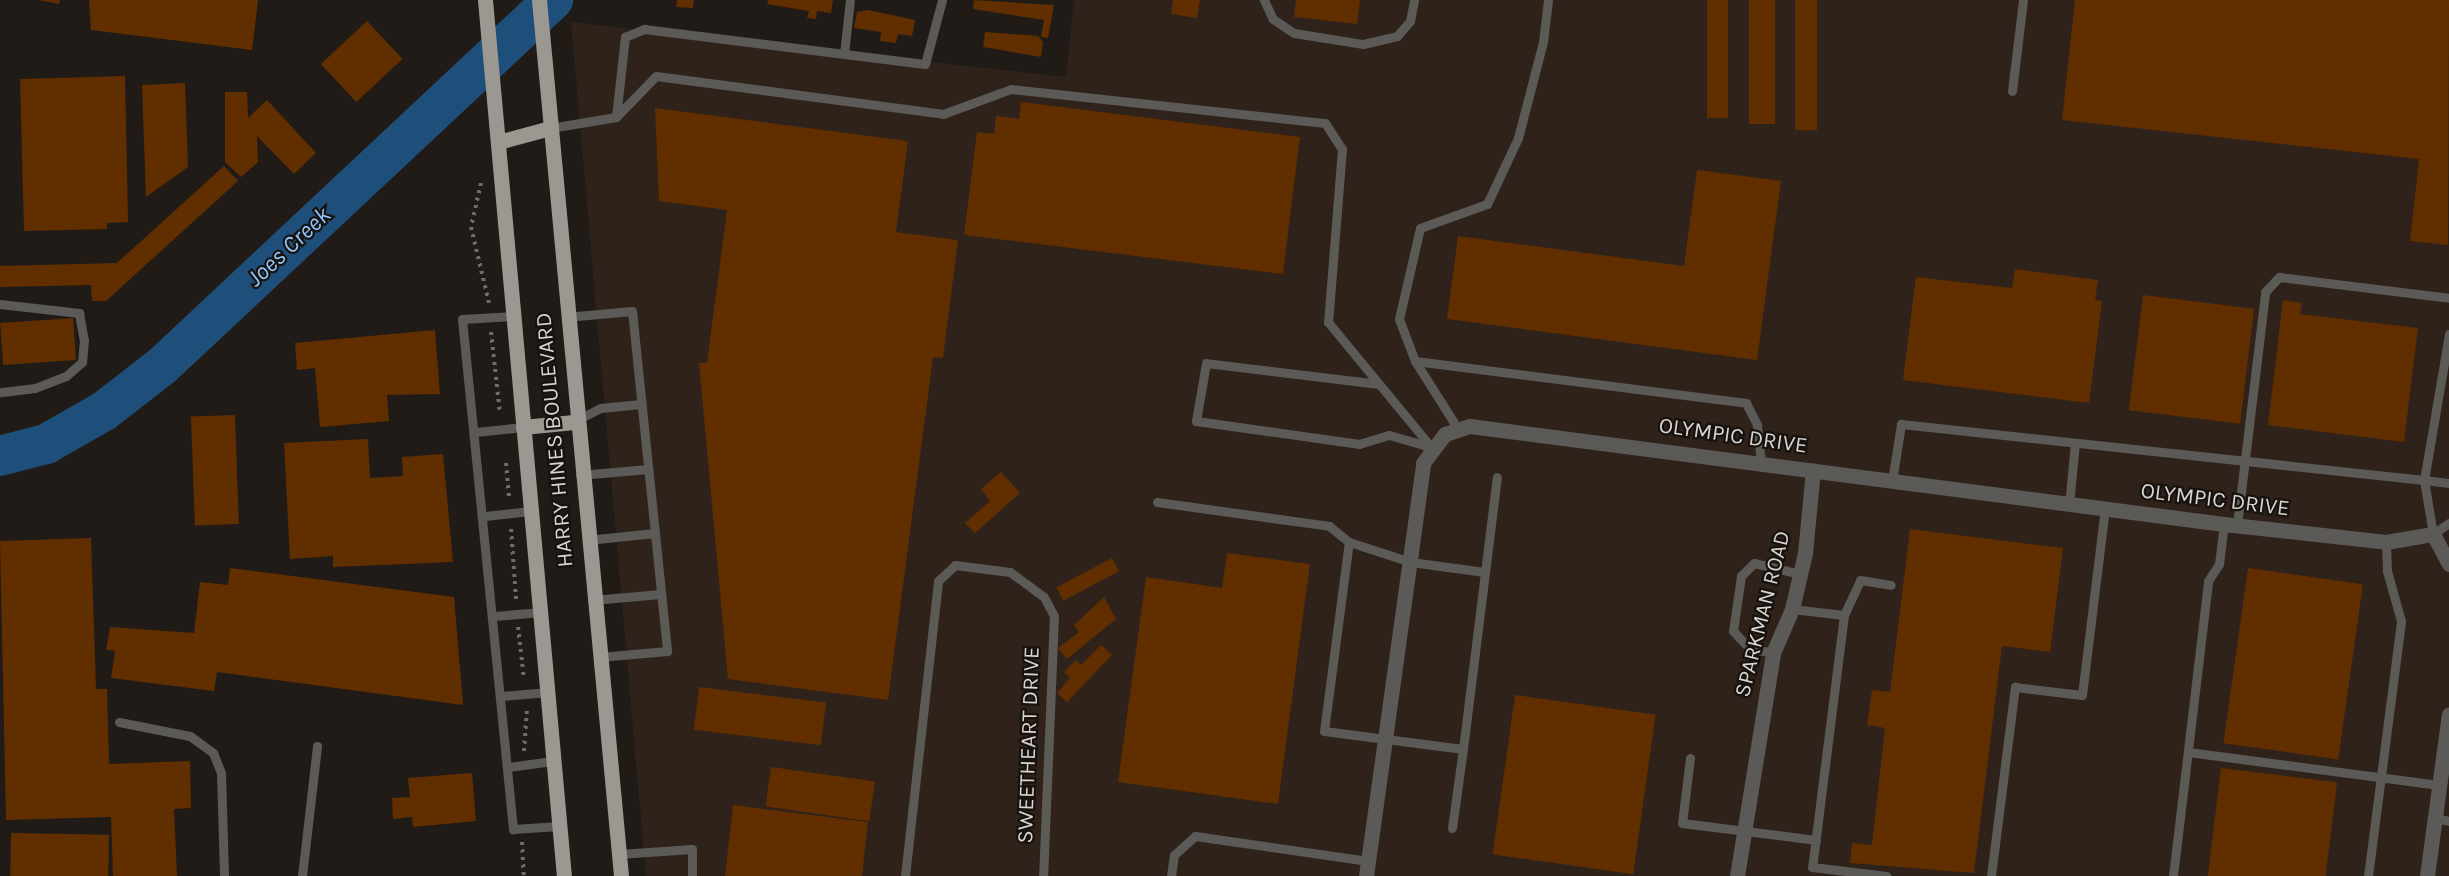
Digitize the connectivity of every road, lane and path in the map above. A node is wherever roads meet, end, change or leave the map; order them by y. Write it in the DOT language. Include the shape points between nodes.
graph roads {
  1 [pos="485,0"];
  2 [pos="539,0"];
  3 [pos="850,0"];
  4 [pos="942,0"];
  5 [pos="1264,0"];
  6 [pos="1414,0"];
  7 [pos="1548,0"];
  8 [pos="2023,0"];
  9 [pos="844,54"];
  10 [pos="2012,91"];
  11 [pos="616,117"];
  12 [pos="550,128"];
  13 [pos="497,134"];
  14 [pos="2449,298"];
  15 [pos="0,304"];
  16 [pos="513,316"];
  17 [pos="566,317"];
  18 [pos="2449,334"];
  19 [pos="1415,361"];
  20 [pos="1379,384"];
  21 [pos="0,392"];
  22 [pos="641,404"];
  23 [pos="574,422"];
  24 [pos="523,427"];
  25 [pos="1458,429"];
  26 [pos="476,432"];
  27 [pos="2075,442"];
  28 [pos="1431,447"];
  29 [pos="2247,460"];
  30 [pos="1761,463"];
  31 [pos="648,469"];
  32 [pos="1813,470"];
  33 [pos="580,475"];
  34 [pos="1497,477"];
  35 [pos="2424,480"];
  36 [pos="1892,481"];
  37 [pos="2449,483"];
  38 [pos="1157,502"];
  39 [pos="2069,505"];
  40 [pos="2105,509"];
  41 [pos="531,511"];
  42 [pos="485,516"];
  43 [pos="2449,523"];
  44 [pos="2231,525"];
  45 [pos="655,533"];
  46 [pos="2433,534"];
  47 [pos="586,540"];
  48 [pos="1349,542"];
  49 [pos="2386,542"];
  50 [pos="1411,562"];
  51 [pos="2449,564"];
  52 [pos="1485,572"];
  53 [pos="1800,574"];
  54 [pos="1891,585"];
  55 [pos="661,594"];
  56 [pos="592,600"];
  57 [pos="1792,609"];
  58 [pos="542,612"];
  59 [pos="1844,615"];
  60 [pos="494,616"];
  61 [pos="1773,653"];
  62 [pos="599,657"];
  63 [pos="549,692"];
  64 [pos="501,696"];
  65 [pos="2449,714"];
  66 [pos="119,722"];
  67 [pos="1385,740"];
  68 [pos="317,746"];
  69 [pos="1463,749"];
  70 [pos="2188,752"];
  71 [pos="1690,758"];
  72 [pos="553,761"];
  73 [pos="508,767"];
  74 [pos="2381,777"];
  75 [pos="2439,785"];
  76 [pos="2442,819"];
  77 [pos="559,826"];
  78 [pos="1452,828"];
  79 [pos="1743,831"];
  80 [pos="1816,840"];
  81 [pos="619,855"];
  82 [pos="1367,869"];
  83 [pos="224,876"];
  84 [pos="302,876"];
  85 [pos="564,876"];
  86 [pos="621,876"];
  87 [pos="692,876"];
  88 [pos="905,876"];
  89 [pos="1043,876"];
  90 [pos="1172,876"];
  91 [pos="1737,876"];
  92 [pos="1886,876"];
  93 [pos="1991,876"];
  94 [pos="2173,876"];
  95 [pos="2368,876"];
  96 [pos="2427,876"];
  1 -- 13 [label="main road, HARRY HINES BOULEVARD"];
  2 -- 12 [label="main road, HARRY HINES BOULEVARD"];
  3 -- 9 [label="lane"];
  4 -- 9 [label="lane" via="925,64"];
  5 -- 6 [label="lane" via="1273,19 1294,33 1363,44 1397,36 1410,21"];
  7 -- 19 [label="lane" via="1544,42 1518,138 1487,204 1420,228 1399,319"];
  8 -- 10 [label="lane"];
  9 -- 11 [label="lane" via="644,29 625,37"];
  11 -- 12 [label="lane"];
  11 -- 20 [label="lane" via="656,76 943,114 1011,89 1325,123 1342,149 1328,322"];
  12 -- 13 [label="main road"];
  12 -- 17 [label="main road, HARRY HINES BOULEVARD"];
  13 -- 16 [label="main road, HARRY HINES BOULEVARD"];
  14 -- 29 [label="lane" via="2279,277 2265,292"];
  15 -- 21 [label="lane" via="80,313 84,340 82,362 66,376 35,388"];
  16 -- 24 [label="main road, HARRY HINES BOULEVARD"];
  16 -- 26 [label="lane" via="462,319"];
  17 -- 22 [label="lane" via="632,310"];
  17 -- 23 [label="main road, HARRY HINES BOULEVARD"];
  18 -- 35 [label="lane"];
  19 -- 25 [label="lane"];
  19 -- 30 [label="lane" via="1746,403 1757,425"];
  20 -- 28 [label="lane"];
  20 -- 28 [label="lane" via="1206,363 1196,421 1359,444 1389,435"];
  22 -- 23 [label="lane" via="600,408"];
  22 -- 31 [label="lane"];
  23 -- 24 [label="main road"];
  23 -- 33 [label="main road, HARRY HINES BOULEVARD"];
  24 -- 26 [label="lane"];
  24 -- 41 [label="main road, HARRY HINES BOULEVARD"];
  25 -- 28 [label="street, OLYMPIC DRIVE"];
  25 -- 30 [label="street, OLYMPIC DRIVE" via="1491,425"];
  26 -- 42 [label="lane"];
  27 -- 29 [label="lane"];
  27 -- 36 [label="lane" via="1900,424"];
  27 -- 39 [label="lane"];
  28 -- 50 [label="street" via="1423,463"];
  29 -- 35 [label="lane"];
  29 -- 44 [label="lane"];
  30 -- 32 [label="street, OLYMPIC DRIVE"];
  31 -- 33 [label="lane"];
  31 -- 45 [label="lane"];
  32 -- 36 [label="street, OLYMPIC DRIVE"];
  32 -- 53 [label="street, SPARKMAN ROAD"];
  33 -- 47 [label="main road, HARRY HINES BOULEVARD"];
  34 -- 52 [label="lane"];
  35 -- 37 [label="lane"];
  35 -- 46 [label="lane"];
  36 -- 39 [label="street, OLYMPIC DRIVE"];
  38 -- 48 [label="lane" via="1329,526"];
  39 -- 40 [label="street, OLYMPIC DRIVE"];
  40 -- 44 [label="street, OLYMPIC DRIVE"];
  40 -- 93 [label="lane" via="2082,695 2014,687"];
  41 -- 42 [label="lane"];
  41 -- 58 [label="main road, HARRY HINES BOULEVARD"];
  42 -- 60 [label="lane"];
  43 -- 46 [label="lane"];
  44 -- 49 [label="street, OLYMPIC DRIVE"];
  44 -- 70 [label="lane" via="2219,564 2208,581"];
  45 -- 47 [label="lane"];
  45 -- 55 [label="lane"];
  46 -- 49 [label="street, OLYMPIC DRIVE"];
  46 -- 51 [label="street"];
  47 -- 56 [label="main road, HARRY HINES BOULEVARD"];
  48 -- 50 [label="lane"];
  48 -- 67 [label="lane" via="1324,731"];
  49 -- 74 [label="lane" via="2386,571 2401,621"];
  50 -- 52 [label="lane"];
  50 -- 67 [label="street"];
  52 -- 69 [label="lane"];
  53 -- 57 [label="street, SPARKMAN ROAD"];
  53 -- 61 [label="lane" via="1754,564 1741,576 1733,631 1749,648"];
  54 -- 59 [label="lane" via="1860,580"];
  55 -- 56 [label="lane"];
  55 -- 62 [label="lane" via="667,651"];
  56 -- 62 [label="main road, HARRY HINES BOULEVARD"];
  57 -- 59 [label="lane"];
  57 -- 61 [label="street, SPARKMAN ROAD"];
  58 -- 60 [label="lane"];
  58 -- 63 [label="main road, HARRY HINES BOULEVARD"];
  59 -- 80 [label="lane"];
  60 -- 64 [label="lane"];
  61 -- 79 [label="street, SPARKMAN ROAD"];
  62 -- 81 [label="main road, HARRY HINES BOULEVARD"];
  63 -- 64 [label="lane"];
  63 -- 72 [label="main road, HARRY HINES BOULEVARD"];
  64 -- 73 [label="lane"];
  65 -- 75 [label="street"];
  66 -- 83 [label="lane" via="190,736 213,753 221,773"];
  67 -- 69 [label="lane"];
  67 -- 82 [label="street"];
  68 -- 84 [label="lane"];
  69 -- 78 [label="lane"];
  70 -- 74 [label="lane"];
  70 -- 94 [label="lane"];
  71 -- 79 [label="lane" via="1682,824"];
  72 -- 73 [label="lane"];
  72 -- 77 [label="main road, HARRY HINES BOULEVARD"];
  73 -- 77 [label="lane" via="513,828"];
  74 -- 75 [label="lane"];
  74 -- 95 [label="lane"];
  75 -- 76 [label="street"];
  76 -- 96 [label="street"];
  77 -- 85 [label="main road, HARRY HINES BOULEVARD"];
  79 -- 80 [label="lane"];
  79 -- 91 [label="street, SPARKMAN ROAD"];
  80 -- 92 [label="lane" via="1812,867"];
  81 -- 86 [label="main road, HARRY HINES BOULEVARD"];
  81 -- 87 [label="lane" via="692,849"];
  82 -- 90 [label="lane" via="1195,836 1174,855"];
  88 -- 89 [label="lane, SWEETHEART DRIVE" via="938,581 955,565 1010,572 1044,597 1054,616"];
}
